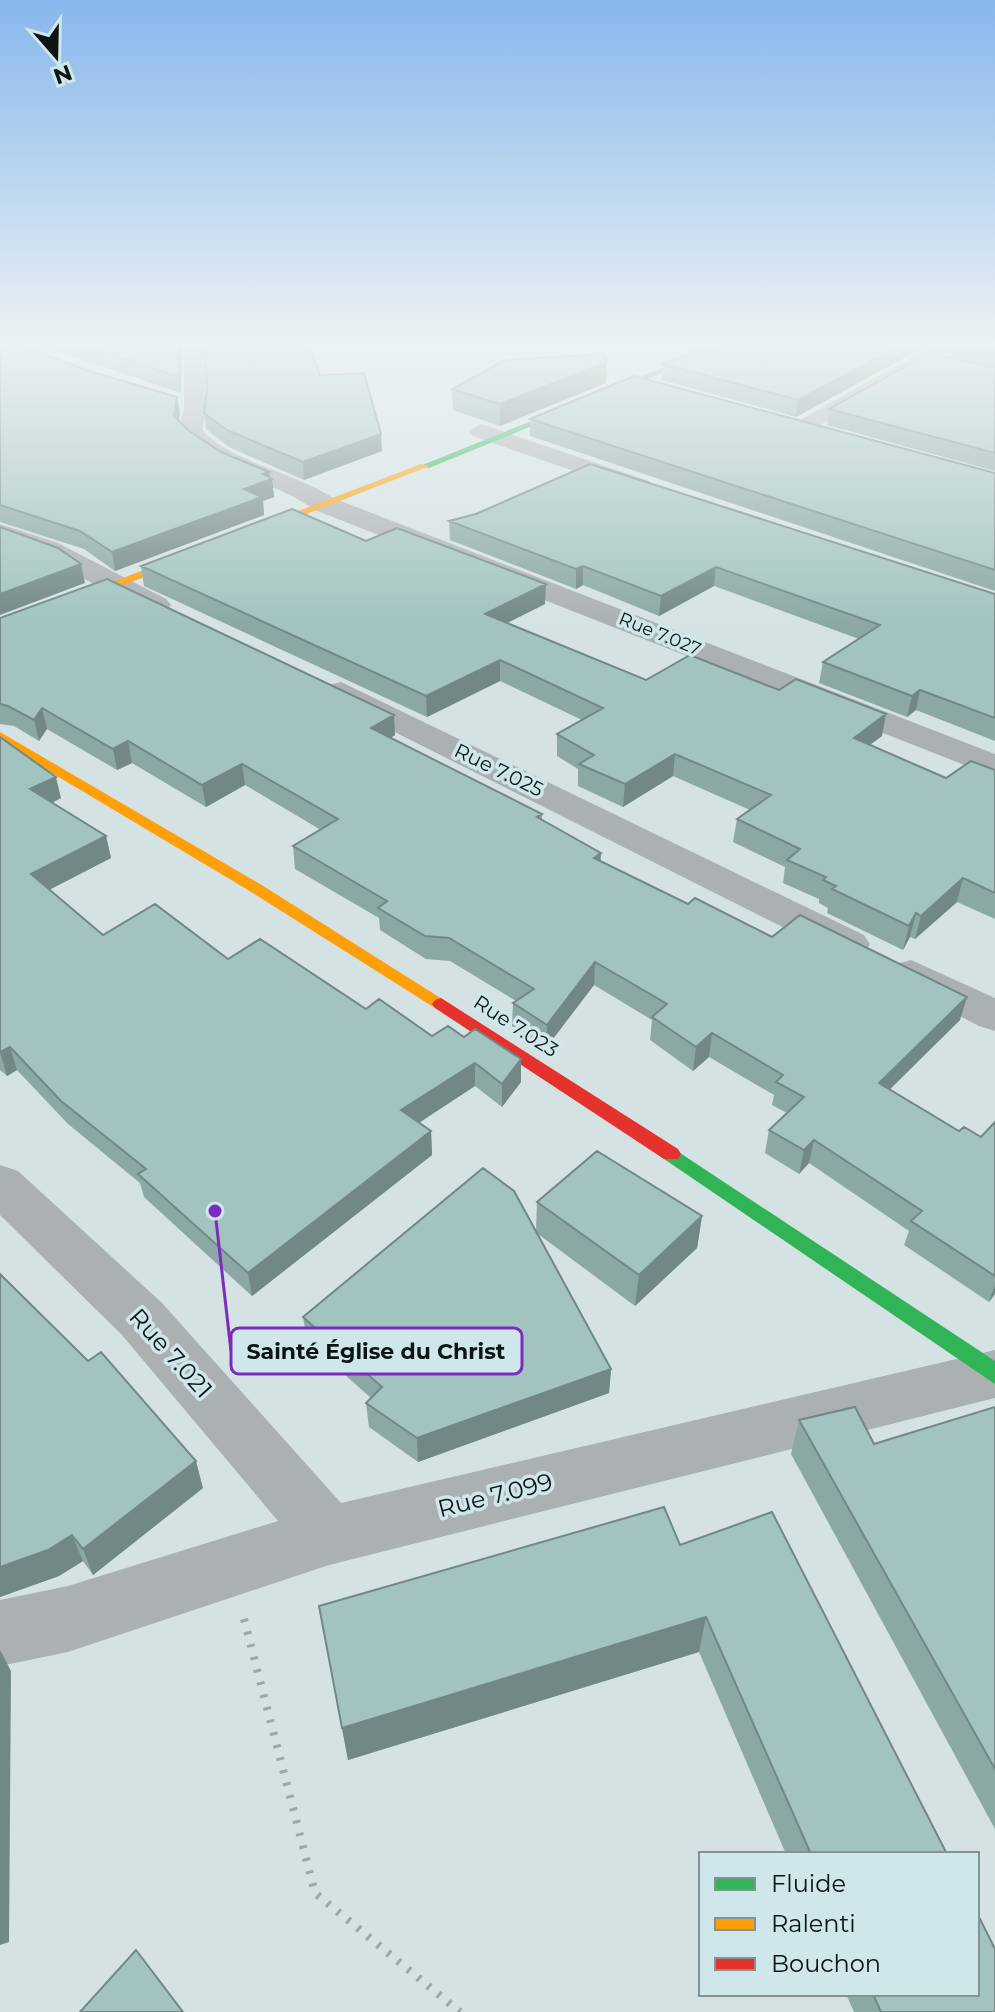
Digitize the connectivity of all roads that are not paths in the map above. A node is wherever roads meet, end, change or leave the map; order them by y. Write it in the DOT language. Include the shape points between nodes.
graph roads {
  1 [pos="197,438"];
  2 [pos="480,438"];
  3 [pos="497,438"];
  4 [pos="662,494"];
  5 [pos="316,498"];
  6 [pos="0,532"];
  7 [pos="105,579"];
  8 [pos="0,611"];
  9 [pos="192,621"];
  10 [pos="0,629"];
  11 [pos="315,679"];
  12 [pos="0,736"];
  13 [pos="995,766"];
  14 [pos="995,1016"];
  15 [pos="0,1184"];
  16 [pos="995,1374"];
  17 [pos="329,1535"];
  18 [pos="0,1633"];
  1 -- 5 [label="street, Rue 7.027" via="221,455"];
  2 -- 5 [label="main road"];
  3 -- 4 [label="street"];
  5 -- 7 [label="main road"];
  5 -- 13 [label="street, Rue 7.027"];
  6 -- 7 [label="street"];
  7 -- 8 [label="main road"];
  7 -- 9 [label="street"];
  7 -- 10 [label="main road"];
  11 -- 14 [label="street, Rue 7.025"];
  12 -- 16 [label="main road, Rue 7.023" via="277,899 634,1126"];
  15 -- 17 [label="street, Rue 7.021" via="142,1319"];
  16 -- 17 [label="street, Rue 7.099"];
  17 -- 18 [label="street, Rue 7.099" via="68,1619"];
}
